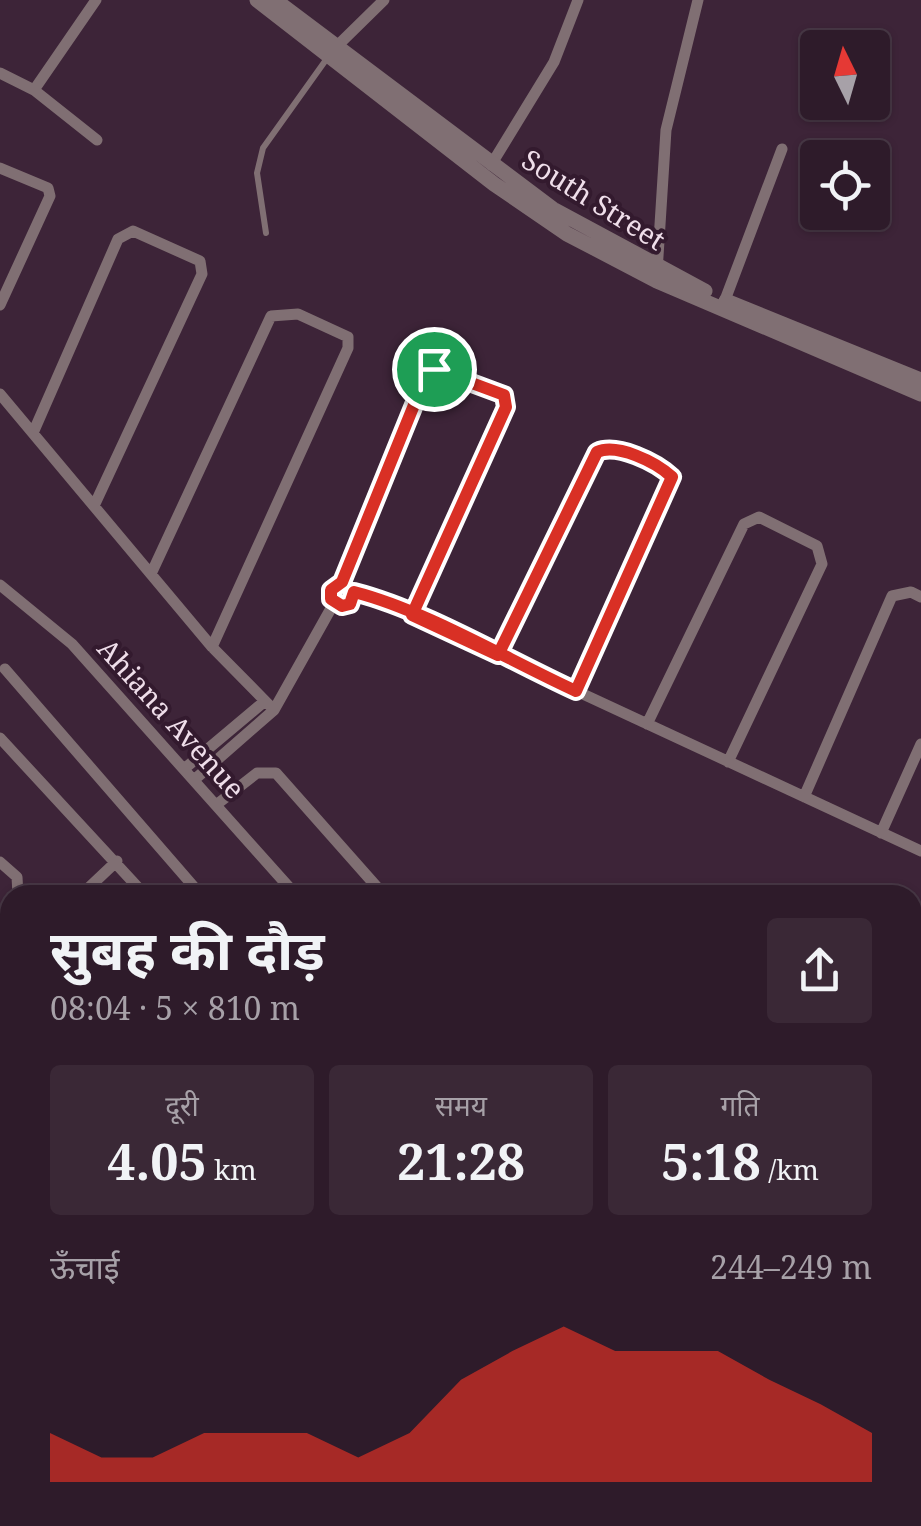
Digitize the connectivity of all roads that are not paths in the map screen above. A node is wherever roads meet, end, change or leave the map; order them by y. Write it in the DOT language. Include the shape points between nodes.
graph roads {
  1 [pos="96,0"];
  2 [pos="256,0"];
  3 [pos="275,0"];
  4 [pos="384,0"];
  5 [pos="578,0"];
  6 [pos="698,0"];
  7 [pos="332,51"];
  8 [pos="0,72"];
  9 [pos="34,90"];
  10 [pos="97,140"];
  11 [pos="782,149"];
  12 [pos="492,165"];
  13 [pos="0,168"];
  14 [pos="266,233"];
  15 [pos="657,275"];
  16 [pos="726,300"];
  17 [pos="0,306"];
  18 [pos="921,380"];
  19 [pos="0,394"];
  20 [pos="921,394"];
  21 [pos="33,433"];
  22 [pos="94,506"];
  23 [pos="151,574"];
  24 [pos="342,582"];
  25 [pos="1,587"];
  26 [pos="354,592"];
  27 [pos="921,597"];
  28 [pos="334,603"];
  29 [pos="412,615"];
  30 [pos="212,647"];
  31 [pos="498,655"];
  32 [pos="5,669"];
  33 [pos="576,691"];
  34 [pos="270,705"];
  35 [pos="647,724"];
  36 [pos="0,738"];
  37 [pos="921,744"];
  38 [pos="728,762"];
  39 [pos="184,769"];
  40 [pos="194,780"];
  41 [pos="804,797"];
  42 [pos="216,805"];
  43 [pos="881,833"];
  44 [pos="921,851"];
  45 [pos="0,862"];
  46 [pos="116,862"];
  47 [pos="17,885"];
  48 [pos="91,885"];
  49 [pos="134,885"];
  50 [pos="192,885"];
  51 [pos="287,885"];
  52 [pos="375,885"];
  1 -- 9 [label="street"];
  2 -- 7 [label="street"];
  3 -- 7 [label="street, South Street"];
  4 -- 7 [label="street"];
  5 -- 12 [label="street" via="554,62"];
  6 -- 15 [label="street" via="666,130"];
  7 -- 12 [label="street, South Street"];
  7 -- 14 [label="lane" via="263,148 256,172"];
  7 -- 15 [label="street" via="566,234"];
  8 -- 9 [label="street"];
  9 -- 10 [label="street"];
  11 -- 16 [label="street"];
  12 -- 15 [label="street, South Street"];
  13 -- 17 [label="street" via="48,188 50,196"];
  15 -- 16 [label="street, South Street"];
  15 -- 20 [label="street"];
  16 -- 18 [label="street, South Street"];
  19 -- 21 [label="street"];
  21 -- 22 [label="street"];
  21 -- 22 [label="street" via="118,239 133,231 200,261 202,274"];
  22 -- 23 [label="street"];
  23 -- 30 [label="street"];
  23 -- 30 [label="street" via="270,316 298,314 348,337"];
  24 -- 26 [label="street"];
  24 -- 28 [label="street" via="331,590"];
  24 -- 29 [label="street" via="427,373 444,371 504,395 506,407"];
  25 -- 39 [label="street, Ahiana Avenue" via="72,644"];
  26 -- 28 [label="street" via="350,604"];
  26 -- 29 [label="street"];
  27 -- 41 [label="street" via="892,596"];
  28 -- 34 [label="street"];
  29 -- 31 [label="street"];
  30 -- 34 [label="street"];
  31 -- 33 [label="street"];
  31 -- 33 [label="street" via="597,452 619,450 667,472 672,481"];
  32 -- 50 [label="street"];
  33 -- 35 [label="street"];
  34 -- 39 [label="street"];
  34 -- 40 [label="street"];
  35 -- 38 [label="street"];
  35 -- 38 [label="street" via="744,524 759,516 818,546 822,564"];
  36 -- 46 [label="street"];
  37 -- 43 [label="street"];
  38 -- 41 [label="street"];
  39 -- 40 [label="street, Ahiana Avenue"];
  40 -- 42 [label="street, Ahiana Avenue"];
  41 -- 43 [label="street"];
  42 -- 51 [label="street, Ahiana Avenue"];
  42 -- 52 [label="street" via="258,773 276,773"];
  43 -- 44 [label="street"];
  45 -- 47 [label="street"];
  46 -- 48 [label="street"];
  46 -- 49 [label="street"];
}
